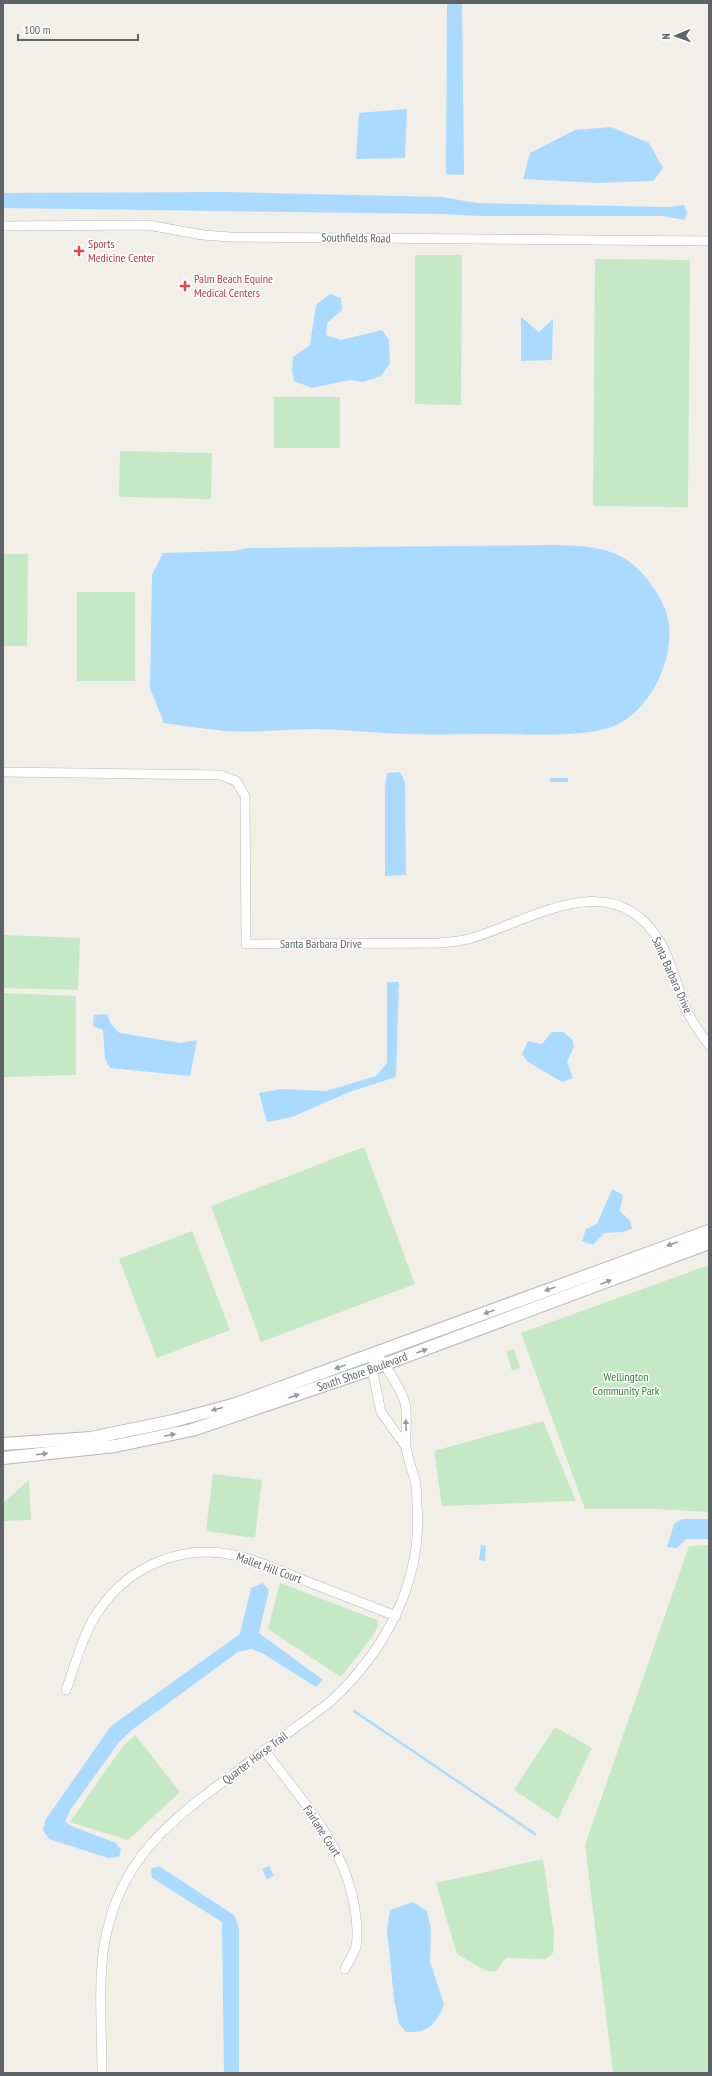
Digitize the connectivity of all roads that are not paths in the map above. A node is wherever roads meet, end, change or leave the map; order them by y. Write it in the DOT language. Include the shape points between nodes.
graph roads {
  1 [pos="3,226"];
  2 [pos="709,241"];
  3 [pos="3,772"];
  4 [pos="709,1045"];
  5 [pos="709,1231"];
  6 [pos="709,1243"];
  7 [pos="376,1354"];
  8 [pos="385,1364"];
  9 [pos="372,1369"];
  10 [pos="3,1444"];
  11 [pos="406,1447"];
  12 [pos="3,1458"];
  13 [pos="396,1616"];
  14 [pos="66,1690"];
  15 [pos="264,1750"];
  16 [pos="345,1969"];
  17 [pos="102,2073"];
  1 -- 2 [label="street, Southfields Road" via="148,225 230,237"];
  3 -- 4 [label="street, Santa Barbara Drive" via="220,775 236,781 245,796 246,944 440,943 471,938 575,902 594,901 618,906 640,918 654,933 666,954 688,1013"];
  5 -- 7 [label="street, South Shore Boulevard, one-way"];
  8 -- 6 [label="street, South Shore Boulevard, one-way"];
  7 -- 8 [label="street, Quarter Horse Trail"];
  7 -- 9 [label="street, Quarter Horse Trail"];
  7 -- 10 [label="street, South Shore Boulevard, one-way" via="236,1404 173,1421 91,1438"];
  8 -- 9 [label="street, South Shore Boulevard"];
  11 -- 8 [label="street, Quarter Horse Trail, one-way" via="405,1402"];
  9 -- 11 [label="street, Quarter Horse Trail" via="381,1412"];
  12 -- 9 [label="street, South Shore Boulevard, one-way" via="115,1446 192,1430"];
  11 -- 13 [label="street, Quarter Horse Trail" via="416,1483 418,1523 411,1570"];
  13 -- 14 [label="street, Mallet Hill Court" via="236,1555 207,1552 172,1556 151,1564 131,1576 109,1596 90,1625"];
  13 -- 15 [label="street, Quarter Horse Trail" via="373,1655 347,1686 330,1702"];
  15 -- 16 [label="street, Fairlane Court" via="323,1828 345,1872 353,1900 357,1935 355,1948"];
  15 -- 17 [label="street, Quarter Horse Trail" via="173,1820 142,1854 126,1880 110,1923 102,1960"];
}
